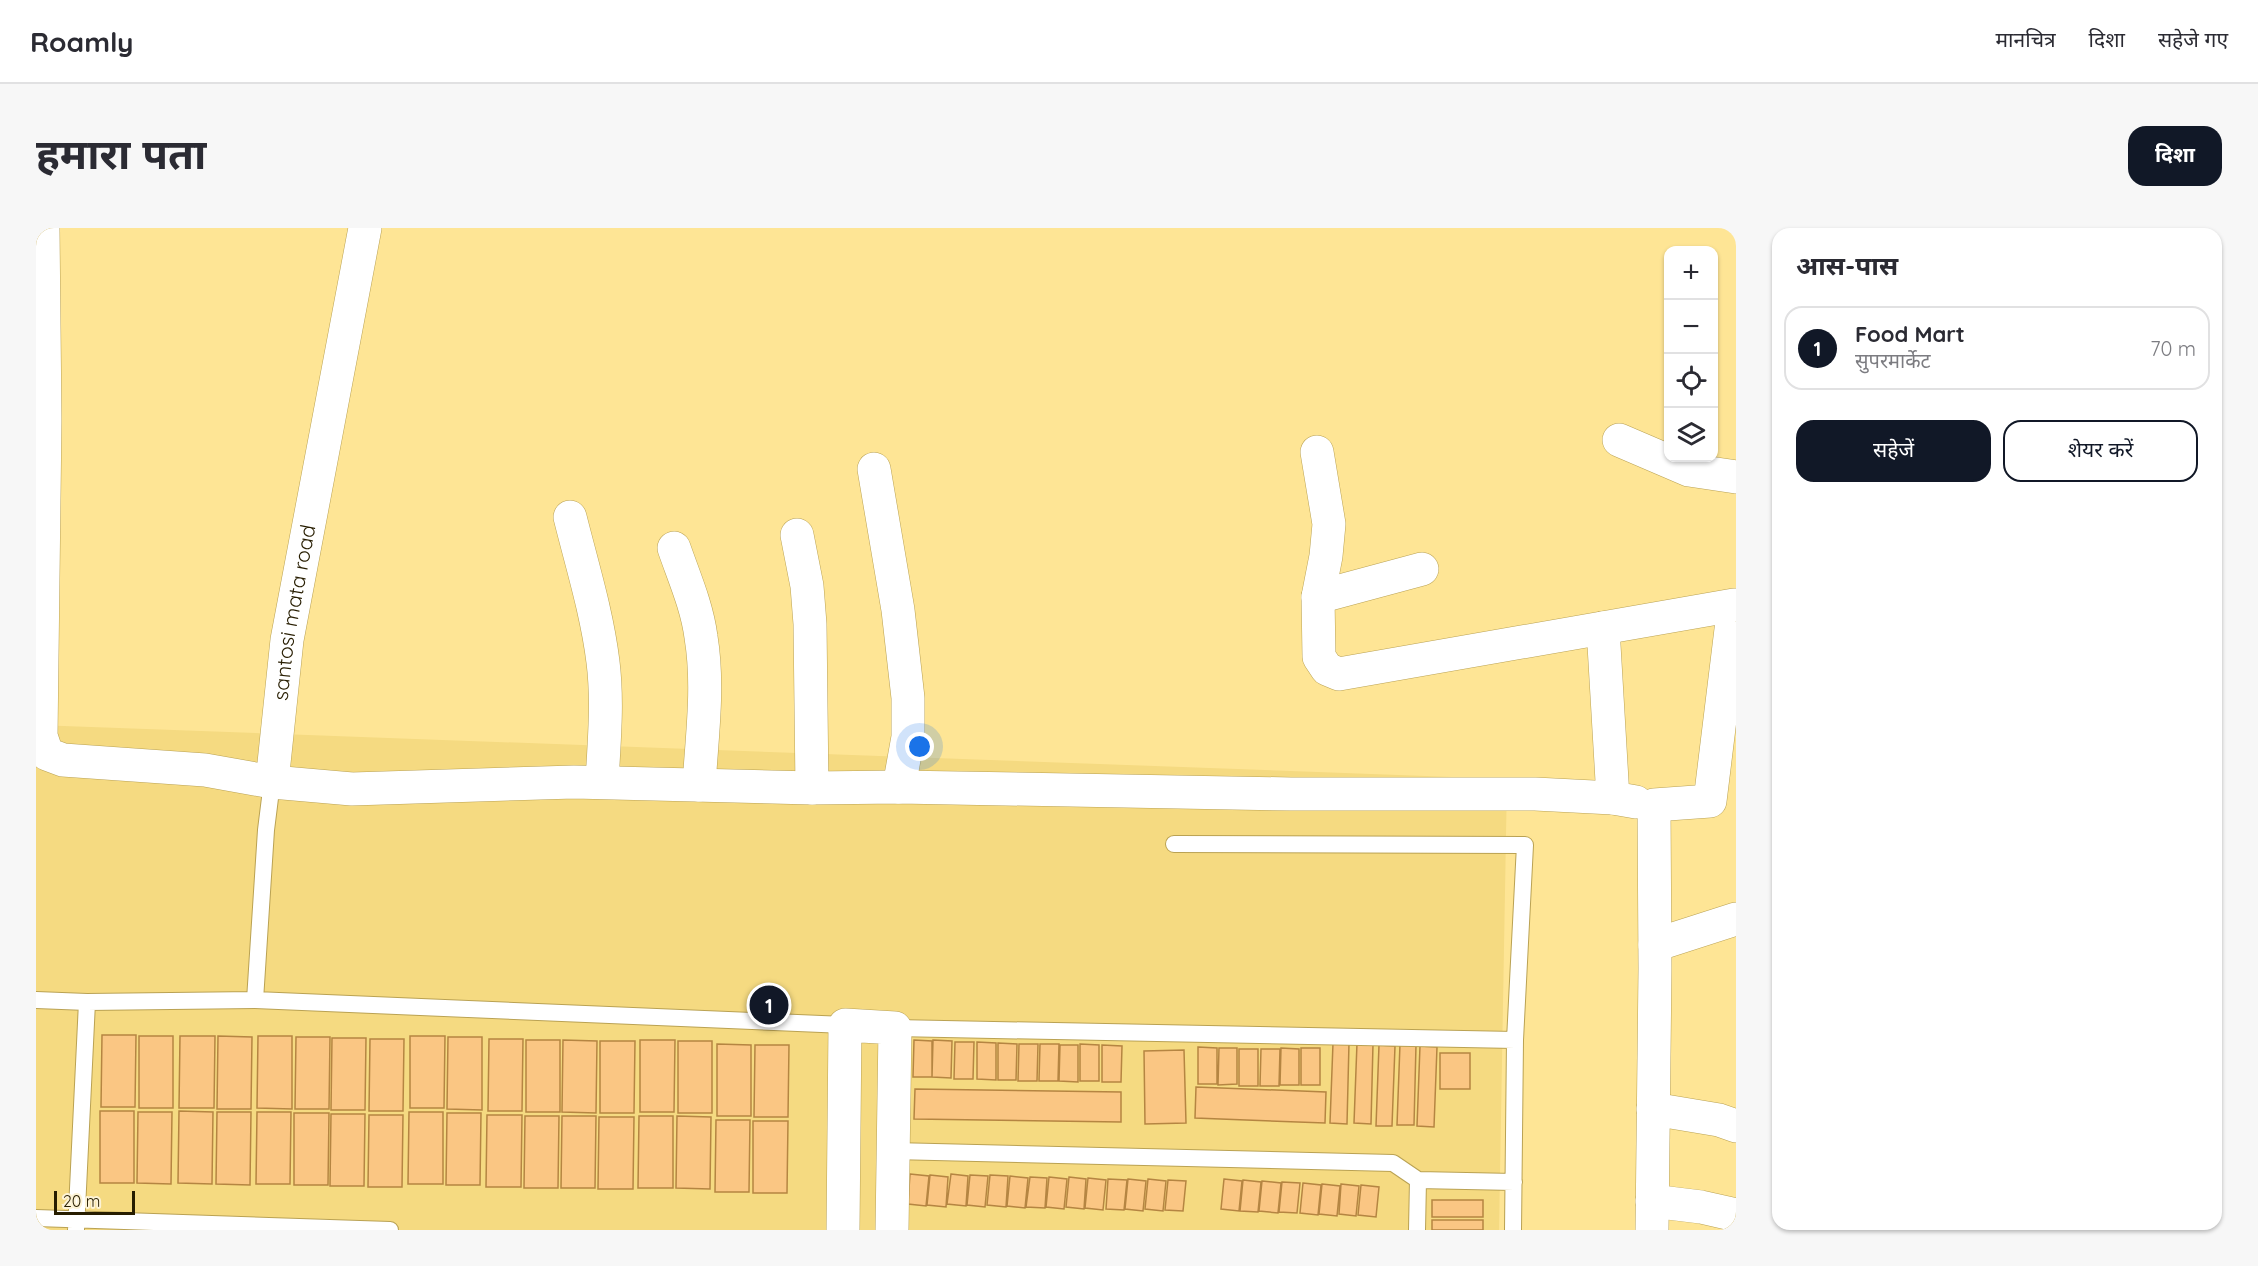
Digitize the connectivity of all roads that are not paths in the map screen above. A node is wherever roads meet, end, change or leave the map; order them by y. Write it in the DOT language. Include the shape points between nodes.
graph roads {
  1 [pos="43,228"];
  2 [pos="365,228"];
  3 [pos="1619,440"];
  4 [pos="1317,452"];
  5 [pos="874,469"];
  6 [pos="1736,477"];
  7 [pos="570,517"];
  8 [pos="797,535"];
  9 [pos="674,548"];
  10 [pos="1422,569"];
  11 [pos="1318,597"];
  12 [pos="1735,603"];
  13 [pos="1603,628"];
  14 [pos="1726,752"];
  15 [pos="272,782"];
  16 [pos="602,782"];
  17 [pos="699,785"];
  18 [pos="899,787"];
  19 [pos="812,788"];
  20 [pos="1613,798"];
  21 [pos="1654,805"];
  22 [pos="1174,844"];
  23 [pos="1736,920"];
  24 [pos="1655,945"];
  25 [pos="36,1000"];
  26 [pos="255,1000"];
  27 [pos="87,1002"];
  28 [pos="844,1024"];
  29 [pos="895,1028"];
  30 [pos="1515,1040"];
  31 [pos="1653,1109"];
  32 [pos="1736,1126"];
  33 [pos="893,1151"];
  34 [pos="1418,1180"];
  35 [pos="1514,1182"];
  36 [pos="1736,1215"];
  37 [pos="1652,1216"];
  38 [pos="36,1218"];
  39 [pos="76,1224"];
  40 [pos="390,1230"];
  41 [pos="843,1230"];
  42 [pos="892,1230"];
  43 [pos="1417,1230"];
  44 [pos="1513,1230"];
  1 -- 15 [label="street" via="41,736 47,754 63,760 205,770"];
  2 -- 15 [label="street, santosi mata road" via="287,640"];
  3 -- 6 [label="street" via="1689,470"];
  4 -- 11 [label="street" via="1329,524"];
  5 -- 18 [label="street" via="898,610 908,698 908,737"];
  7 -- 16 [label="street" via="603,663"];
  8 -- 19 [label="street" via="810,624"];
  9 -- 17 [label="street" via="696,612 704,665"];
  10 -- 11 [label="street"];
  11 -- 13 [label="street" via="1319,657 1326,669 1339,674"];
  12 -- 13 [label="street"];
  12 -- 14 [label="street"];
  13 -- 20 [label="street"];
  14 -- 21 [label="street" via="1710,801"];
  15 -- 16 [label="street" via="352,789"];
  15 -- 26 [label="lane, santosi mata road"];
  16 -- 17 [label="street"];
  17 -- 19 [label="street"];
  18 -- 19 [label="street"];
  18 -- 20 [label="street"];
  20 -- 21 [label="street"];
  21 -- 24 [label="street"];
  22 -- 30 [label="lane" via="1525,845"];
  23 -- 24 [label="street"];
  24 -- 31 [label="street"];
  25 -- 27 [label="lane"];
  26 -- 27 [label="lane"];
  26 -- 28 [label="lane"];
  27 -- 39 [label="lane"];
  28 -- 29 [label="street"];
  28 -- 41 [label="street"];
  29 -- 30 [label="lane"];
  29 -- 33 [label="street"];
  30 -- 35 [label="lane"];
  31 -- 32 [label="street"];
  31 -- 37 [label="street"];
  33 -- 34 [label="lane" via="1393,1163"];
  33 -- 42 [label="street"];
  34 -- 35 [label="lane"];
  34 -- 43 [label="lane"];
  35 -- 44 [label="lane"];
  36 -- 37 [label="street" via="1701,1207"];
  38 -- 39 [label="lane"];
  39 -- 40 [label="lane"];
}
